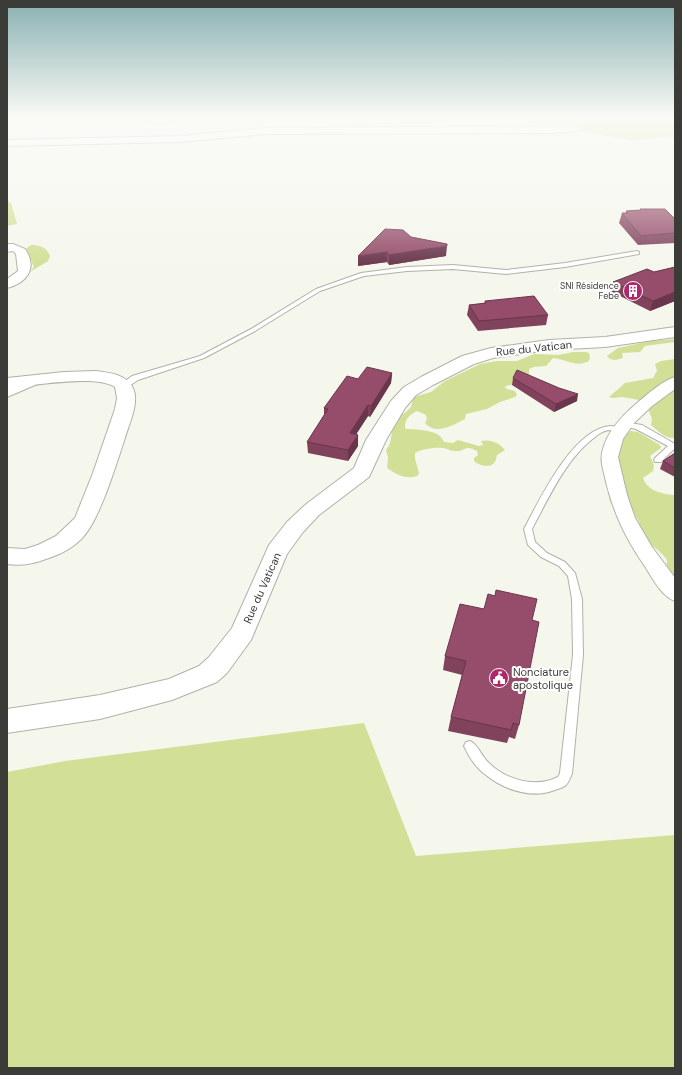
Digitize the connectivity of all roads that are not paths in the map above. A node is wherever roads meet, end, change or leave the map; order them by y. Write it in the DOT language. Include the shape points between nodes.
graph roads {
  1 [pos="7,248"];
  2 [pos="637,253"];
  3 [pos="7,284"];
  4 [pos="675,332"];
  5 [pos="30,382"];
  6 [pos="675,382"];
  7 [pos="7,383"];
  8 [pos="123,386"];
  9 [pos="7,392"];
  10 [pos="624,427"];
  11 [pos="658,460"];
  12 [pos="7,556"];
  13 [pos="675,593"];
  14 [pos="7,721"];
  15 [pos="470,746"];
  1 -- 3 [label="street" via="12,247 22,252 25,258 24,272"];
  2 -- 8 [label="lane" via="506,272 453,267 407,268 363,274 318,290 253,330 202,357 135,378"];
  4 -- 14 [label="street, Rue du Vatican" via="491,353 468,360 427,381 410,392 398,406 376,440 362,472 312,510 277,551 242,633 208,674 172,689 107,705"];
  5 -- 7 [label="street"];
  5 -- 8 [label="street" via="77,376 110,379"];
  5 -- 9 [label="street"];
  6 -- 10 [label="street" via="640,408"];
  8 -- 12 [label="street" via="126,398 108,465 86,518 79,528 60,544 48,550 25,556"];
  10 -- 11 [label="lane" via="639,427 673,446"];
  10 -- 13 [label="street" via="611,449 610,464 622,510 631,528"];
  10 -- 15 [label="lane" via="605,428 593,434 570,457 528,529 531,543 544,555 562,564 572,575 577,598 578,655 566,774 562,781 549,787 536,788 504,781 478,760"];
}
